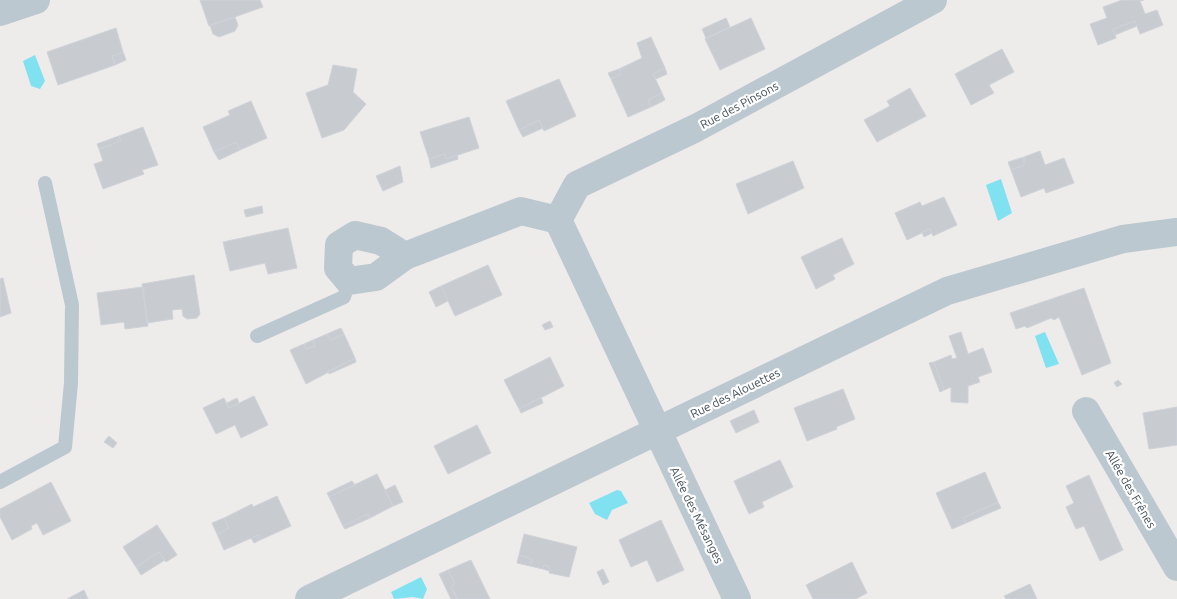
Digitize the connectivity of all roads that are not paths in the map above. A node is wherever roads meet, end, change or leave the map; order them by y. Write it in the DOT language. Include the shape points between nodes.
graph roads {
  1 [pos="36,0"];
  2 [pos="933,0"];
  3 [pos="0,12"];
  4 [pos="45,183"];
  5 [pos="558,220"];
  6 [pos="1177,232"];
  7 [pos="405,256"];
  8 [pos="349,281"];
  9 [pos="257,336"];
  10 [pos="1086,411"];
  11 [pos="656,430"];
  12 [pos="0,482"];
  13 [pos="1177,567"];
  14 [pos="313,598"];
  15 [pos="737,599"];
  1 -- 3 [label="street"];
  2 -- 5 [label="street, Rue des Pinsons" via="696,128 577,185"];
  4 -- 12 [label="lane" via="72,305 71,383 65,447"];
  5 -- 7 [label="street" via="521,211"];
  5 -- 11 [label="street"];
  6 -- 11 [label="street, Rue des Alouettes" via="1123,239 947,291"];
  7 -- 8 [label="street" via="376,277"];
  7 -- 8 [label="street" via="381,241 355,235 339,245 338,268"];
  8 -- 9 [label="lane" via="344,297"];
  10 -- 13 [label="street, Allée des Frênes"];
  11 -- 14 [label="street, Rue des Alouettes"];
  11 -- 15 [label="street, Allée des Mésanges"];
}
